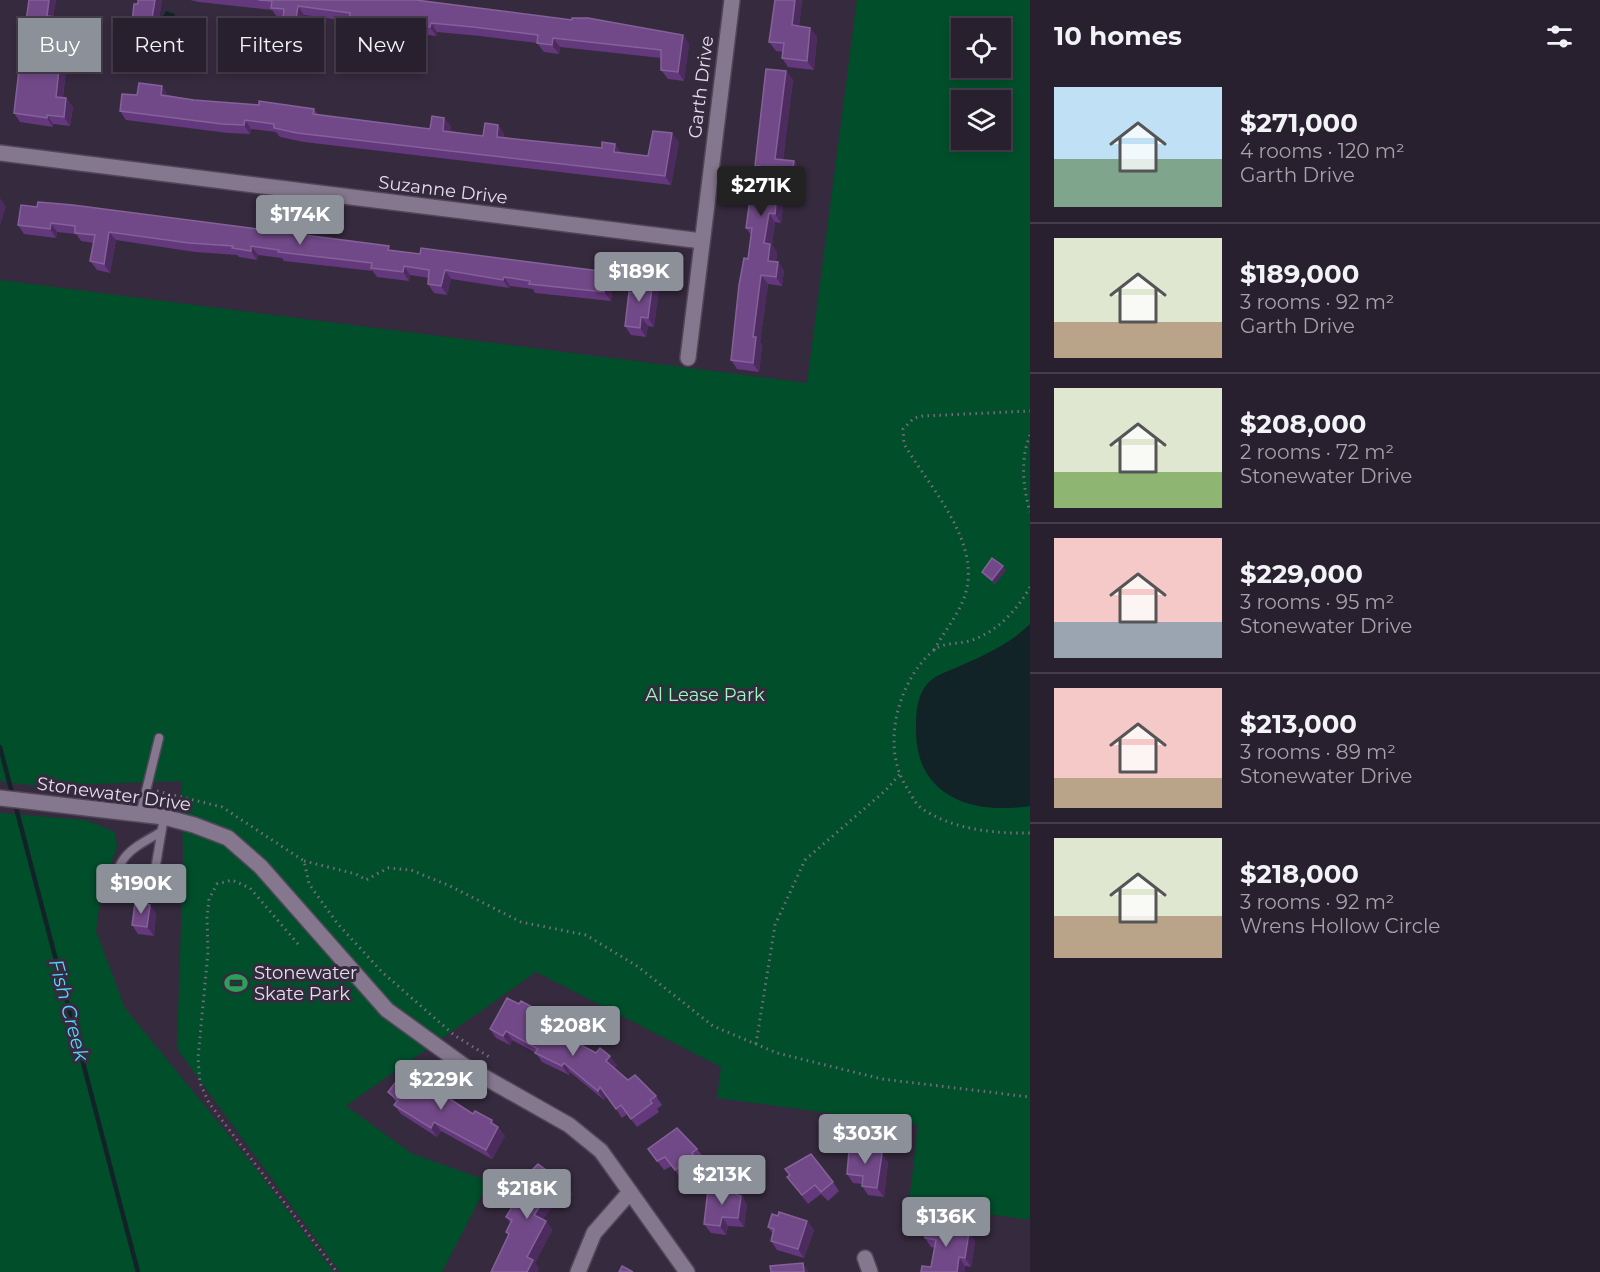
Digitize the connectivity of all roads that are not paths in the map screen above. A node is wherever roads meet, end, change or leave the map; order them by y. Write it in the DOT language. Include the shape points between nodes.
graph roads {
  1 [pos="732,0"];
  2 [pos="0,153"];
  3 [pos="702,242"];
  4 [pos="688,358"];
  5 [pos="159,738"];
  6 [pos="0,798"];
  7 [pos="140,815"];
  8 [pos="162,825"];
  9 [pos="110,891"];
  10 [pos="138,899"];
  11 [pos="630,1192"];
  12 [pos="578,1272"];
  13 [pos="687,1272"];
  1 -- 3 [label="street, Garth Drive"];
  2 -- 3 [label="street, Suzanne Drive"];
  3 -- 4 [label="street, Garth Drive"];
  5 -- 7 [label="lane"];
  6 -- 7 [label="street, Stonewater Drive"];
  7 -- 8 [label="street, Stonewater Drive"];
  8 -- 9 [label="lane" via="124,856"];
  8 -- 10 [label="lane" via="153,882"];
  8 -- 11 [label="street, Stonewater Drive" via="194,825 228,838 261,867 387,1010 463,1065 569,1125 601,1151"];
  11 -- 12 [label="street" via="594,1233"];
  11 -- 13 [label="street, Stonewater Drive"];
}
